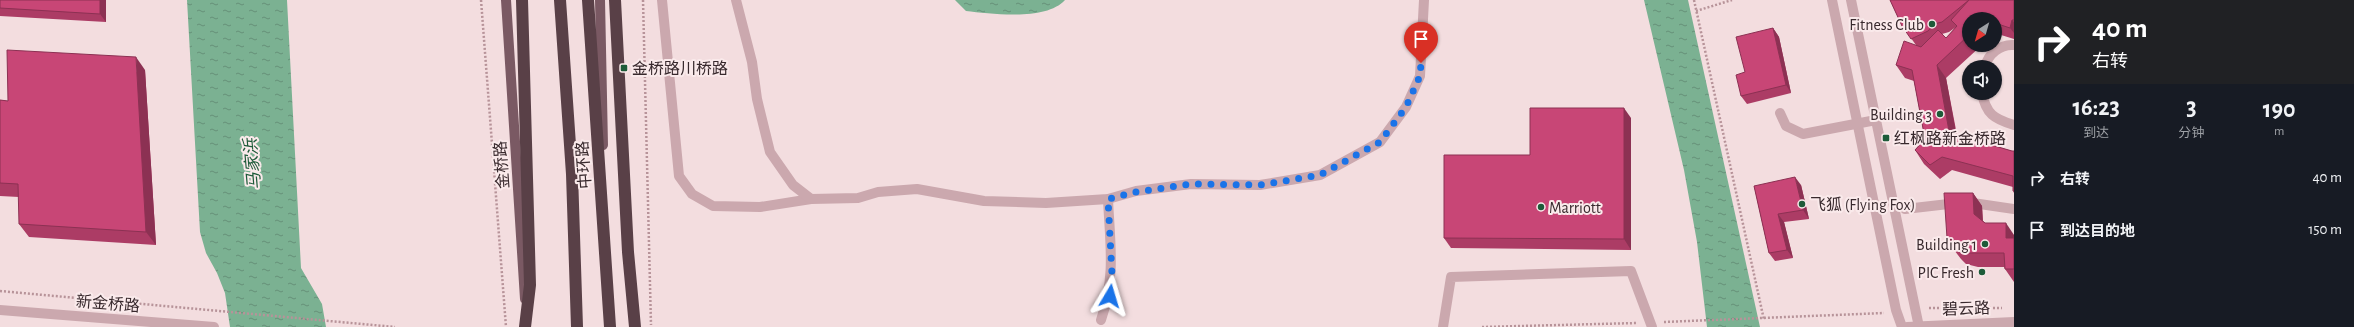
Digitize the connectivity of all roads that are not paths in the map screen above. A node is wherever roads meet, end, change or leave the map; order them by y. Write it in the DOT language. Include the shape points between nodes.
graph roads {
  1 [pos="506,0"];
  2 [pos="522,0"];
  3 [pos="560,0"];
  4 [pos="588,0"];
  5 [pos="600,0"];
  6 [pos="615,0"];
  7 [pos="662,0"];
  8 [pos="736,0"];
  9 [pos="1424,0"];
  10 [pos="1832,0"];
  11 [pos="1851,0"];
  12 [pos="2014,44"];
  13 [pos="1987,60"];
  14 [pos="1983,100"];
  15 [pos="1780,113"];
  16 [pos="1876,120"];
  17 [pos="1857,123"];
  18 [pos="2014,125"];
  19 [pos="811,199"];
  20 [pos="1108,199"];
  21 [pos="1905,209"];
  22 [pos="2014,209"];
  23 [pos="628,252"];
  24 [pos="0,310"];
  25 [pos="1101,320"];
  26 [pos="2014,322"];
  27 [pos="1652,325"];
  28 [pos="1918,326"];
  29 [pos="209,327"];
  30 [pos="214,327"];
  31 [pos="526,327"];
  32 [pos="577,327"];
  33 [pos="604,327"];
  34 [pos="610,327"];
  35 [pos="627,327"];
  36 [pos="635,327"];
  37 [pos="1443,327"];
  38 [pos="1902,327"];
  39 [pos="1907,327"];
  1 -- 31 [label="main road, 金桥路"];
  2 -- 31 [label="highway, bridge" via="530,285"];
  3 -- 32 [label="highway, 中环路" via="572,174"];
  4 -- 34 [label="highway, 中环路, bridge"];
  5 -- 33 [label="main road" via="603,69"];
  6 -- 23 [label="highway"];
  7 -- 19 [label="street" via="679,176 692,194 713,206 760,207"];
  8 -- 19 [label="street" via="752,62 757,99 770,152 793,185"];
  9 -- 20 [label="street" via="1420,76 1406,107 1380,142 1320,175 1260,185 1191,184"];
  10 -- 17 [label="street"];
  11 -- 16 [label="street"];
  12 -- 13 [label="street" via="1997,49"];
  14 -- 18 [label="street" via="1984,106 1992,116"];
  15 -- 17 [label="street" via="1786,126 1803,134"];
  16 -- 17 [label="street"];
  16 -- 28 [label="street"];
  17 -- 38 [label="street"];
  19 -- 20 [label="street" via="858,198 878,192 917,189 984,201 1046,203"];
  20 -- 25 [label="street" via="1112,274 1110,296"];
  21 -- 22 [label="street" via="1966,202"];
  23 -- 35 [label="highway"];
  23 -- 36 [label="highway"];
  24 -- 29 [label="street, 新金桥路"];
  26 -- 28 [label="street, 碧云路"];
  27 -- 37 [label="street" via="1631,271 1451,277"];
  28 -- 39 [label="street"];
  29 -- 30 [label="street, 新金桥路"];
}
